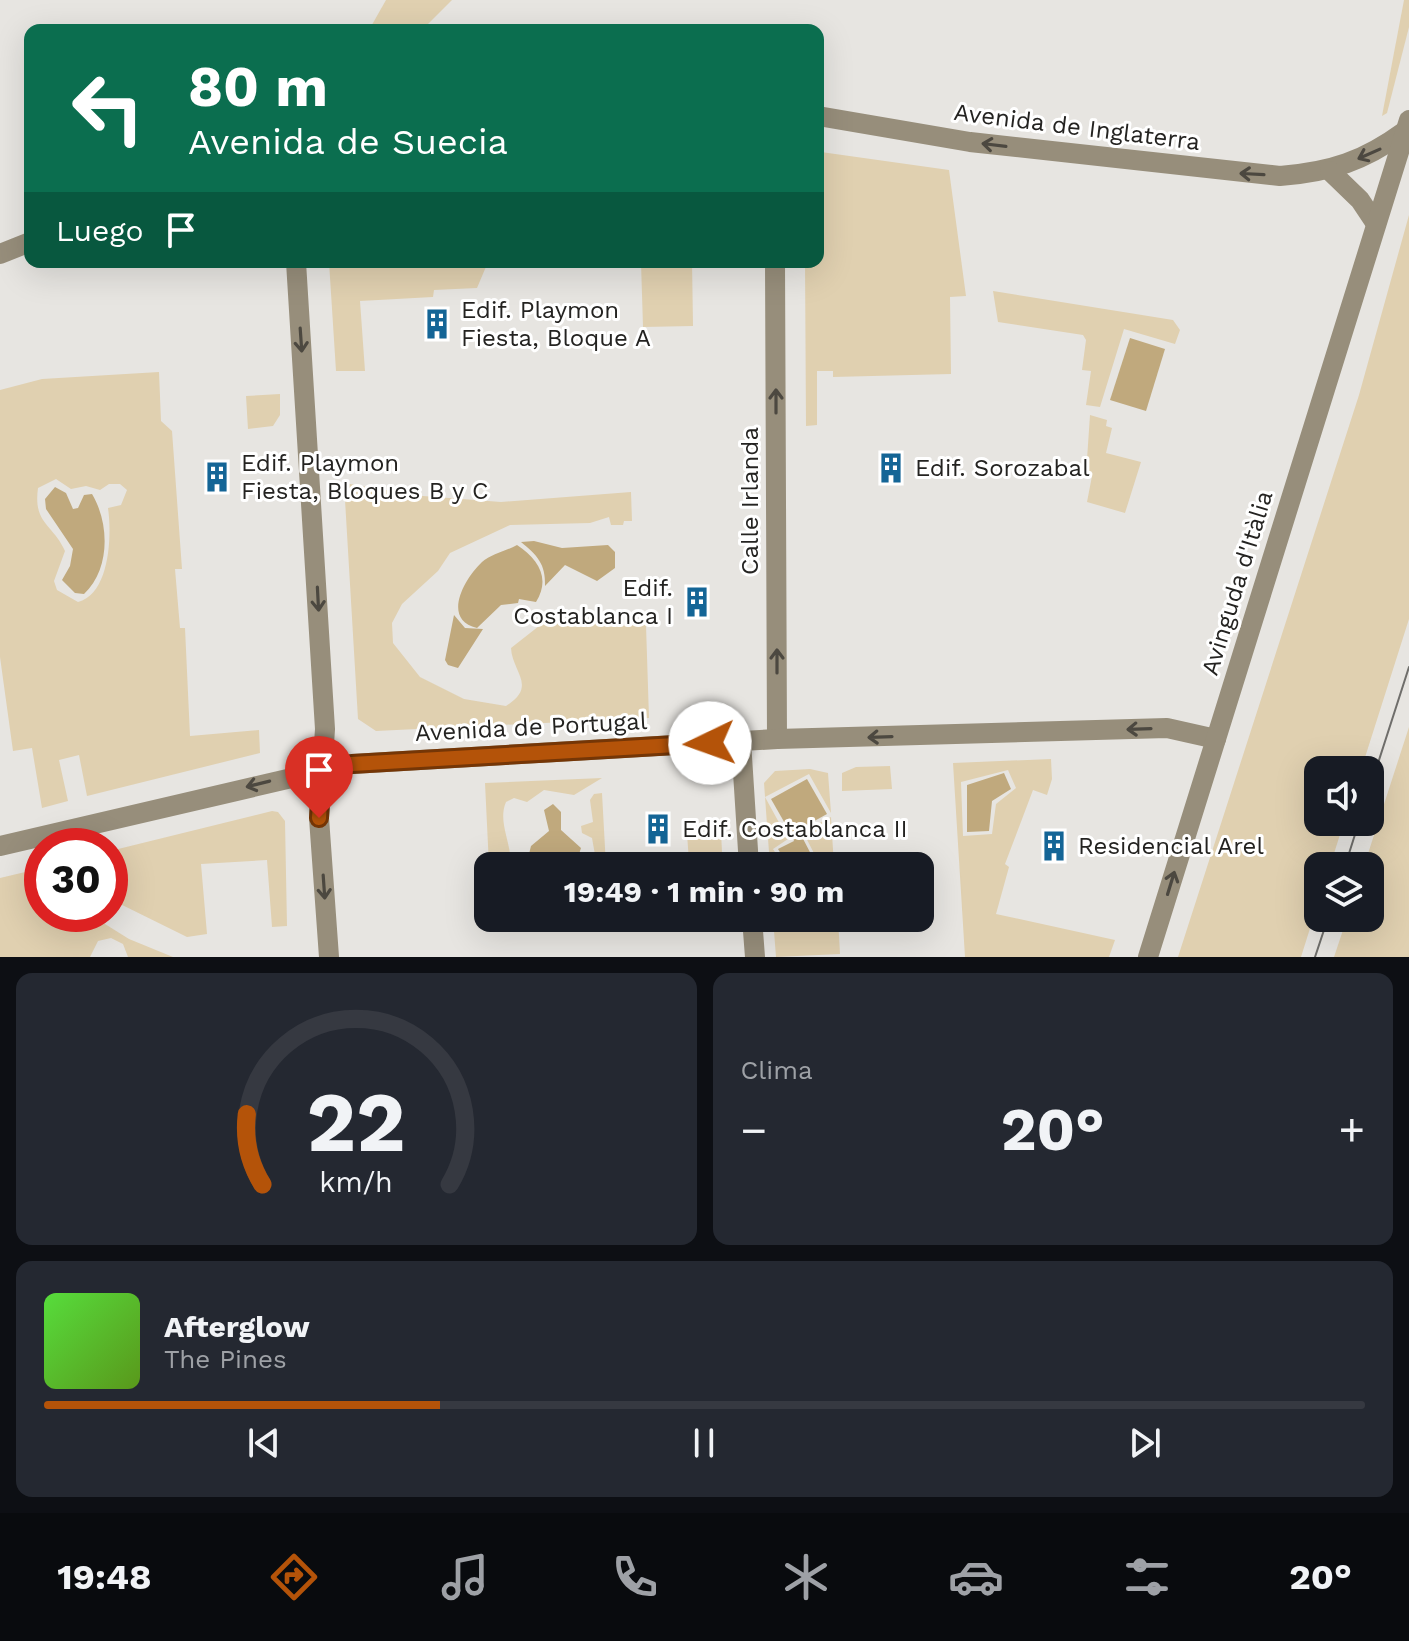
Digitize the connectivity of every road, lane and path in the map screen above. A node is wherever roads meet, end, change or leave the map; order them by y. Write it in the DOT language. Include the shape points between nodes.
graph roads {
  1 [pos="824,117"];
  2 [pos="1407,126"];
  3 [pos="1330,171"];
  4 [pos="1376,224"];
  5 [pos="24,244"];
  6 [pos="0,254"];
  7 [pos="296,268"];
  8 [pos="775,268"];
  9 [pos="777,739"];
  10 [pos="1216,739"];
  11 [pos="741,741"];
  12 [pos="322,769"];
  13 [pos="0,846"];
  14 [pos="748,852"];
  15 [pos="753,932"];
  16 [pos="329,957"];
  17 [pos="755,957"];
  18 [pos="1148,957"];
  3 -- 1 [label="street, Avenida de Inglaterra, one-way" via="1239,174 970,142"];
  2 -- 3 [label="street, Avenida de Inglaterra, one-way" via="1378,151"];
  2 -- 4 [label="street, Avinguda d'Itàlia"];
  3 -- 4 [label="street"];
  4 -- 10 [label="street, Avinguda d'Itàlia"];
  5 -- 6 [label="street"];
  7 -- 12 [label="street, one-way" via="325,729"];
  9 -- 8 [label="street, Calle Irlanda, one-way"];
  10 -- 9 [label="street, Avenida de Portugal, one-way" via="1167,728"];
  9 -- 11 [label="street, Avenida de Portugal"];
  18 -- 10 [label="street, Avinguda d'Itàlia, one-way"];
  11 -- 12 [label="street, Avenida de Portugal"];
  11 -- 14 [label="street"];
  12 -- 13 [label="street, Avenida de Portugal, one-way"];
  12 -- 16 [label="street, one-way" via="319,818"];
  15 -- 17 [label="street"];
}
